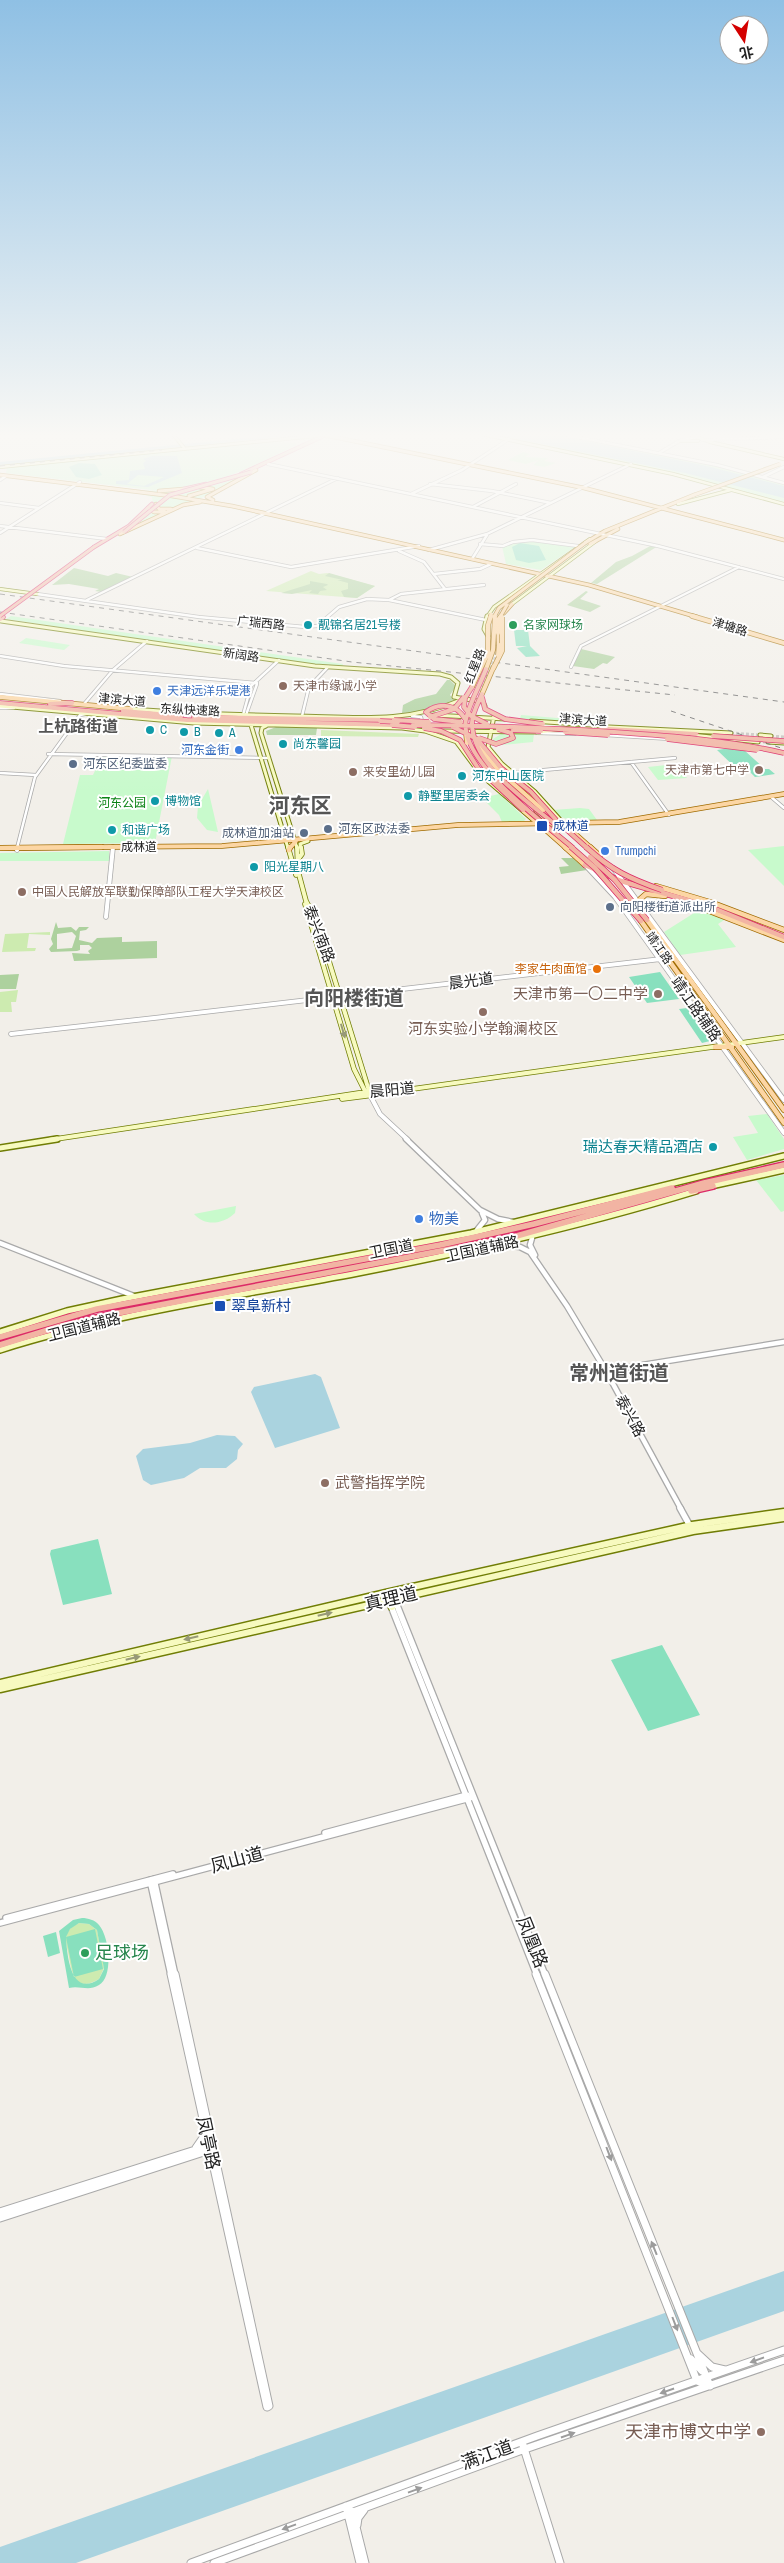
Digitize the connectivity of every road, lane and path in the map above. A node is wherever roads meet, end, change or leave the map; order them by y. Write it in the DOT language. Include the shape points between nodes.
graph roads {
  1 [pos="88,553"];
  2 [pos="187,553"];
  3 [pos="221,553"];
  4 [pos="387,553"];
  5 [pos="402,553"];
  6 [pos="446,553"];
  7 [pos="448,553"];
  8 [pos="476,553"];
  9 [pos="569,553"];
  10 [pos="574,553"];
  11 [pos="575,553"];
  12 [pos="578,553"];
  13 [pos="682,553"];
  14 [pos="473,558"];
  15 [pos="491,564"];
  16 [pos="740,567"];
  17 [pos="434,574"];
  18 [pos="539,574"];
  19 [pos="550,576"];
  20 [pos="556,577"];
  21 [pos="545,579"];
  22 [pos="784,579"];
  23 [pos="484,584"];
  24 [pos="0,589"];
  25 [pos="445,589"];
  26 [pos="36,594"];
  27 [pos="510,595"];
  28 [pos="389,600"];
  29 [pos="86,601"];
  30 [pos="512,604"];
  31 [pos="660,605"];
  32 [pos="1,619"];
  33 [pos="486,620"];
  34 [pos="488,636"];
  35 [pos="148,641"];
  36 [pos="784,642"];
  37 [pos="493,650"];
  38 [pos="0,656"];
  39 [pos="280,661"];
  40 [pos="485,665"];
  41 [pos="571,666"];
  42 [pos="328,668"];
  43 [pos="493,669"];
  44 [pos="115,670"];
  45 [pos="256,683"];
  46 [pos="472,688"];
  47 [pos="482,694"];
  48 [pos="0,696"];
  49 [pos="460,700"];
  50 [pos="454,702"];
  51 [pos="51,703"];
  52 [pos="72,703"];
  53 [pos="86,704"];
  54 [pos="1,705"];
  55 [pos="56,708"];
  56 [pos="131,709"];
  57 [pos="475,710"];
  58 [pos="74,713"];
  59 [pos="151,713"];
  60 [pos="494,713"];
  61 [pos="87,714"];
  62 [pos="244,715"];
  63 [pos="421,715"];
  64 [pos="302,716"];
  65 [pos="412,716"];
  66 [pos="455,716"];
  67 [pos="192,717"];
  68 [pos="494,719"];
  69 [pos="394,720"];
  70 [pos="466,720"];
  71 [pos="515,720"];
  72 [pos="317,721"];
  73 [pos="380,723"];
  74 [pos="486,724"];
  75 [pos="250,725"];
  76 [pos="266,725"];
  77 [pos="286,725"];
  78 [pos="413,725"];
  79 [pos="481,727"];
  80 [pos="512,728"];
  81 [pos="556,728"];
  82 [pos="608,729"];
  83 [pos="419,730"];
  84 [pos="425,731"];
  85 [pos="453,731"];
  86 [pos="490,732"];
  87 [pos="526,732"];
  88 [pos="466,733"];
  89 [pos="731,733"];
  90 [pos="697,735"];
  91 [pos="760,735"];
  92 [pos="771,736"];
  93 [pos="784,739"];
  94 [pos="457,742"];
  95 [pos="476,742"];
  96 [pos="735,742"];
  97 [pos="758,742"];
  98 [pos="768,742"];
  99 [pos="470,750"];
  100 [pos="49,754"];
  101 [pos="784,754"];
  102 [pos="266,758"];
  103 [pos="675,758"];
  104 [pos="474,761"];
  105 [pos="631,762"];
  106 [pos="502,764"];
  107 [pos="476,769"];
  108 [pos="0,773"];
  109 [pos="511,773"];
  110 [pos="35,775"];
  111 [pos="513,794"];
  112 [pos="784,794"];
  113 [pos="771,796"];
  114 [pos="784,808"];
  115 [pos="523,810"];
  116 [pos="669,815"];
  117 [pos="558,821"];
  118 [pos="551,824"];
  119 [pos="575,824"];
  120 [pos="565,825"];
  121 [pos="539,826"];
  122 [pos="572,831"];
  123 [pos="308,840"];
  124 [pos="291,842"];
  125 [pos="582,847"];
  126 [pos="17,848"];
  127 [pos="113,848"];
  128 [pos="0,849"];
  129 [pos="289,850"];
  130 [pos="299,857"];
  131 [pos="585,865"];
  132 [pos="611,865"];
  133 [pos="621,881"];
  134 [pos="632,893"];
  135 [pos="662,893"];
  136 [pos="614,895"];
  137 [pos="637,899"];
  138 [pos="618,901"];
  139 [pos="705,903"];
  140 [pos="700,906"];
  141 [pos="106,917"];
  142 [pos="647,920"];
  143 [pos="641,921"];
  144 [pos="784,935"];
  145 [pos="660,959"];
  146 [pos="340,995"];
  147 [pos="333,997"];
  148 [pos="711,1008"];
  149 [pos="702,1009"];
  150 [pos="728,1023"];
  151 [pos="710,1028"];
  152 [pos="11,1034"];
  153 [pos="784,1038"];
  154 [pos="743,1044"];
  155 [pos="727,1047"];
  156 [pos="738,1047"];
  157 [pos="715,1048"];
  158 [pos="368,1084"];
  159 [pos="383,1092"];
  160 [pos="369,1093"];
  161 [pos="784,1100"];
  162 [pos="784,1110"];
  163 [pos="784,1123"];
  164 [pos="784,1133"];
  165 [pos="0,1148"];
  166 [pos="784,1160"];
  167 [pos="784,1170"];
  168 [pos="699,1176"];
  169 [pos="713,1186"];
  170 [pos="638,1199"];
  171 [pos="519,1222"];
  172 [pos="471,1233"];
  173 [pos="453,1237"];
  174 [pos="532,1238"];
  175 [pos="0,1243"];
  176 [pos="440,1245"];
  177 [pos="503,1245"];
  178 [pos="392,1264"];
  179 [pos="134,1296"];
  180 [pos="30,1322"];
  181 [pos="16,1331"];
  182 [pos="0,1332"];
  183 [pos="0,1337"];
  184 [pos="784,1343"];
  185 [pos="0,1345"];
  186 [pos="0,1350"];
  187 [pos="607,1371"];
  188 [pos="784,1512"];
  189 [pos="784,1518"];
  190 [pos="692,1528"];
  191 [pos="391,1599"];
  192 [pos="0,1683"];
  193 [pos="0,1689"];
  194 [pos="461,1784"];
  195 [pos="469,1796"];
  196 [pos="455,1800"];
  197 [pos="169,1876"];
  198 [pos="154,1882"];
  199 [pos="155,1894"];
  200 [pos="0,1922"];
  201 [pos="210,2143"];
  202 [pos="195,2152"];
  203 [pos="0,2212"];
  204 [pos="0,2218"];
  205 [pos="784,2350"];
  206 [pos="691,2352"];
  207 [pos="784,2360"];
  208 [pos="729,2370"];
  209 [pos="707,2378"];
  210 [pos="698,2381"];
  211 [pos="268,2406"];
  212 [pos="523,2446"];
  213 [pos="368,2502"];
  214 [pos="350,2511"];
  215 [pos="355,2533"];
  216 [pos="191,2563"];
  217 [pos="214,2563"];
  218 [pos="360,2563"];
  219 [pos="365,2563"];
  220 [pos="560,2563"];
  1 -- 32 [label="highway, bridge"];
  2 -- 29 [label="street"];
  3 -- 4 [label="street" via="291,566"];
  5 -- 17 [label="street" via="424,562"];
  6 -- 14 [label="main road"];
  7 -- 14 [label="main road"];
  8 -- 14 [label="street"];
  9 -- 18 [label="main road"];
  10 -- 37 [label="main road, 红星路, bridge" via="499,608 492,624"];
  11 -- 43 [label="main road, 红星路, bridge" via="504,608 498,620 499,650"];
  12 -- 19 [label="main road"];
  13 -- 16 [label="street"];
  14 -- 15 [label="main road"];
  14 -- 18 [label="main road"];
  15 -- 17 [label="street" via="480,570"];
  15 -- 18 [label="main road"];
  16 -- 22 [label="street"];
  16 -- 31 [label="street"];
  17 -- 25 [label="street"];
  18 -- 19 [label="main road, 津塘路"];
  18 -- 27 [label="main road"];
  19 -- 20 [label="main road, 津塘路"];
  19 -- 21 [label="main road"];
  20 -- 21 [label="main road"];
  20 -- 31 [label="main road, 津塘路"];
  21 -- 30 [label="main road"];
  23 -- 25 [label="street"];
  24 -- 26 [label="main road"];
  25 -- 28 [label="street" via="401,594"];
  26 -- 29 [label="street, 广瑞西路"];
  27 -- 33 [label="main road" via="490,609"];
  27 -- 40 [label="main road, bridge" via="491,613"];
  28 -- 29 [label="street, 广瑞西路" via="364,600 345,605 314,627 305,628"];
  28 -- 33 [label="street"];
  30 -- 43 [label="main road, bridge" via="501,623 502,651"];
  31 -- 36 [label="main road, 津塘路"];
  31 -- 41 [label="street" via="581,646"];
  32 -- 35 [label="main road, 新阔路"];
  33 -- 34 [label="main road" via="484,632"];
  35 -- 39 [label="main road, 新阔路"];
  35 -- 44 [label="street"];
  37 -- 40 [label="main road, bridge"];
  37 -- 40 [label="main road, 红星路, bridge"];
  38 -- 44 [label="street"];
  39 -- 42 [label="main road, 新阔路"];
  39 -- 45 [label="street"];
  40 -- 46 [label="main road, bridge"];
  40 -- 70 [label="highway, 红星路, bridge"];
  42 -- 49 [label="main road, 新阔路" via="446,675 458,683 454,696"];
  42 -- 64 [label="street" via="309,687"];
  43 -- 47 [label="main road, 红星路, bridge"];
  44 -- 45 [label="street"];
  44 -- 53 [label="street"];
  45 -- 62 [label="street"];
  46 -- 69 [label="highway, bridge" via="458,706 446,713"];
  46 -- 96 [label="highway, bridge" via="464,702 466,710 477,720 500,728"];
  47 -- 57 [label="highway, 红星路, bridge"];
  47 -- 82 [label="highway, bridge" via="485,709 499,717 519,722"];
  48 -- 51 [label="highway"];
  48 -- 52 [label="street"];
  49 -- 50 [label="main road, 红星路"];
  49 -- 60 [label="main road" via="483,702"];
  50 -- 63 [label="main road, 红星路"];
  50 -- 66 [label="main road" via="451,706"];
  51 -- 52 [label="highway"];
  51 -- 59 [label="highway, 津滨大道"];
  52 -- 53 [label="main road"];
  53 -- 56 [label="main road"];
  54 -- 55 [label="highway, 东纵快速路"];
  54 -- 58 [label="main road"];
  55 -- 58 [label="highway"];
  55 -- 72 [label="highway, 东纵快速路" via="187,720"];
  56 -- 59 [label="highway"];
  56 -- 62 [label="main road, 津滨大道"];
  57 -- 79 [label="highway, bridge" via="474,729 480,739 496,744 513,738 506,730"];
  57 -- 95 [label="highway, 红星路, bridge" via="472,723"];
  58 -- 61 [label="main road"];
  58 -- 100 [label="street" via="77,715"];
  59 -- 67 [label="highway, 津滨大道"];
  60 -- 68 [label="main road"];
  60 -- 71 [label="main road"];
  61 -- 75 [label="main road"];
  61 -- 100 [label="street" via="79,716"];
  62 -- 64 [label="main road, 津滨大道"];
  63 -- 65 [label="main road, 津滨大道"];
  63 -- 66 [label="main road"];
  64 -- 65 [label="main road, 津滨大道"];
  65 -- 83 [label="street" via="422,718 423,729"];
  66 -- 68 [label="main road"];
  66 -- 85 [label="main road"];
  67 -- 72 [label="highway"];
  67 -- 73 [label="highway, 东纵快速路"];
  68 -- 71 [label="main road"];
  68 -- 86 [label="main road"];
  69 -- 72 [label="highway, bridge"];
  69 -- 125 [label="highway, bridge" via="444,724 474,737"];
  70 -- 74 [label="highway, bridge" via="460,710 452,707 437,706 426,712 440,720"];
  70 -- 88 [label="highway, 红星路, bridge"];
  71 -- 89 [label="main road"];
  72 -- 73 [label="highway, 东纵快速路"];
  72 -- 77 [label="highway"];
  73 -- 74 [label="highway, 津滨大道, bridge"];
  73 -- 78 [label="highway, 津滨大道, bridge"];
  73 -- 99 [label="highway, bridge" via="441,731 460,740"];
  74 -- 82 [label="highway, 津滨大道, bridge"];
  75 -- 76 [label="main road"];
  75 -- 102 [label="main road"];
  76 -- 77 [label="main road"];
  76 -- 102 [label="main road" via="261,730"];
  77 -- 83 [label="main road"];
  78 -- 79 [label="highway, bridge"];
  78 -- 81 [label="highway, 津滨大道, bridge"];
  79 -- 80 [label="highway, bridge"];
  80 -- 81 [label="highway"];
  80 -- 101 [label="highway, bridge" via="658,738"];
  81 -- 96 [label="highway, 津滨大道, bridge"];
  82 -- 90 [label="highway, 津滨大道, bridge"];
  83 -- 84 [label="main road"];
  84 -- 85 [label="main road"];
  84 -- 94 [label="main road"];
  85 -- 86 [label="main road"];
  85 -- 94 [label="main road"];
  86 -- 87 [label="main road"];
  86 -- 106 [label="main road" via="488,747"];
  87 -- 90 [label="main road" via="571,728"];
  87 -- 101 [label="street" via="701,740"];
  88 -- 99 [label="main road, bridge"];
  90 -- 93 [label="highway, bridge"];
  90 -- 97 [label="main road, 津滨大道"];
  91 -- 92 [label="main road"];
  93 -- 98 [label="main road"];
  94 -- 107 [label="main road"];
  95 -- 117 [label="main road, bridge" via="499,771"];
  95 -- 125 [label="highway, 靖江路, bridge" via="500,776"];
  96 -- 101 [label="highway, 津滨大道, bridge"];
  99 -- 104 [label="highway, bridge"];
  99 -- 111 [label="highway, 靖江路, bridge" via="483,767"];
  100 -- 102 [label="street"];
  100 -- 110 [label="street"];
  102 -- 124 [label="main road"];
  102 -- 124 [label="main road"];
  103 -- 105 [label="street"];
  104 -- 111 [label="highway, bridge"];
  104 -- 115 [label="highway, bridge"];
  105 -- 109 [label="street"];
  105 -- 116 [label="street"];
  106 -- 107 [label="street"];
  106 -- 109 [label="main road"];
  107 -- 118 [label="main road" via="494,776"];
  107 -- 121 [label="main road"];
  108 -- 110 [label="street"];
  109 -- 117 [label="main road" via="535,792"];
  110 -- 126 [label="street"];
  111 -- 143 [label="highway, 靖江路, bridge" via="595,868"];
  112 -- 113 [label="main road, 成林道"];
  113 -- 114 [label="street"];
  113 -- 116 [label="main road, 成林道"];
  115 -- 121 [label="main road"];
  116 -- 119 [label="main road, 成林道"];
  117 -- 118 [label="main road, 成林道"];
  117 -- 119 [label="main road"];
  117 -- 120 [label="main road, 成林道"];
  118 -- 120 [label="main road"];
  118 -- 121 [label="main road, 成林道"];
  119 -- 120 [label="main road, 成林道"];
  119 -- 122 [label="main road"];
  120 -- 121 [label="main road, 成林道"];
  120 -- 122 [label="main road"];
  121 -- 123 [label="main road, 成林道" via="454,828"];
  121 -- 131 [label="main road"];
  122 -- 132 [label="main road"];
  123 -- 124 [label="main road, 成林道"];
  123 -- 130 [label="main road" via="300,844 302,854"];
  124 -- 127 [label="main road, 成林道"];
  124 -- 127 [label="main road, 成林道" via="223,848"];
  124 -- 129 [label="main road"];
  124 -- 130 [label="main road"];
  125 -- 135 [label="highway, bridge" via="620,874"];
  125 -- 142 [label="highway, 靖江路, bridge" via="615,880"];
  126 -- 127 [label="main road, 成林道"];
  126 -- 127 [label="main road, 成林道"];
  126 -- 128 [label="main road, 成林道"];
  127 -- 141 [label="street"];
  129 -- 147 [label="main road, 泰兴南路"];
  130 -- 146 [label="main road, 泰兴南路" via="298,871 306,901 316,919"];
  131 -- 133 [label="highway"];
  131 -- 136 [label="street, 靖江路辅路"];
  132 -- 133 [label="street, 靖江路辅路"];
  132 -- 139 [label="main road" via="636,879"];
  133 -- 134 [label="street, 靖江路辅路"];
  133 -- 135 [label="highway"];
  134 -- 136 [label="street" via="624,897"];
  134 -- 137 [label="street, 靖江路辅路"];
  135 -- 137 [label="main road"];
  135 -- 139 [label="highway"];
  135 -- 140 [label="main road"];
  136 -- 138 [label="street, 靖江路辅路"];
  137 -- 138 [label="street" via="624,897"];
  137 -- 150 [label="street, 靖江路辅路"];
  138 -- 145 [label="street, 靖江路辅路"];
  139 -- 140 [label="highway"];
  139 -- 144 [label="highway"];
  140 -- 144 [label="main road"];
  142 -- 148 [label="main road, 靖江路"];
  143 -- 149 [label="main road, 靖江路"];
  145 -- 146 [label="street, 晨光道"];
  145 -- 151 [label="street, 靖江路辅路"];
  146 -- 147 [label="street, 晨光道"];
  146 -- 158 [label="main road, 泰兴南路"];
  147 -- 152 [label="street, 晨光道"];
  147 -- 160 [label="main road, 泰兴南路, one-way" via="354,1069 361,1085"];
  148 -- 150 [label="street"];
  148 -- 156 [label="main road, 靖江路"];
  149 -- 151 [label="main road"];
  149 -- 155 [label="main road, 靖江路"];
  150 -- 154 [label="street, 靖江路辅路"];
  151 -- 155 [label="street, 靖江路辅路"];
  153 -- 154 [label="main road"];
  154 -- 156 [label="main road"];
  154 -- 161 [label="street, 靖江路辅路"];
  155 -- 156 [label="main road"];
  155 -- 157 [label="main road"];
  155 -- 163 [label="main road, 靖江路"];
  155 -- 164 [label="street, 靖江路辅路"];
  156 -- 162 [label="main road, 靖江路"];
  157 -- 159 [label="main road, 晨阳道"];
  158 -- 159 [label="main road"];
  158 -- 160 [label="main road, 泰兴南路"];
  159 -- 160 [label="main road, 晨阳道"];
  160 -- 165 [label="main road, 晨阳道"];
  160 -- 171 [label="street, 泰兴南路" via="380,1114 480,1210 498,1219"];
  160 -- 172 [label="street, 泰兴南路" via="378,1113 484,1215 483,1225"];
  166 -- 168 [label="main road, 卫国道辅路" via="775,1158"];
  166 -- 170 [label="highway, 卫国道"];
  167 -- 169 [label="main road, 卫国道辅路"];
  168 -- 170 [label="main road"];
  168 -- 171 [label="main road, 卫国道辅路"];
  169 -- 170 [label="highway"];
  169 -- 174 [label="main road, 卫国道辅路"];
  170 -- 176 [label="highway, 卫国道"];
  170 -- 178 [label="highway, 卫国道" via="513,1237"];
  171 -- 172 [label="main road, 卫国道辅路"];
  172 -- 173 [label="main road, 卫国道辅路"];
  173 -- 176 [label="main road"];
  173 -- 179 [label="main road, 卫国道辅路"];
  174 -- 177 [label="main road, 卫国道辅路"];
  174 -- 187 [label="street, 泰兴路" via="532,1251 565,1298"];
  175 -- 179 [label="street"];
  176 -- 181 [label="highway, 卫国道" via="115,1306"];
  177 -- 178 [label="main road, 卫国道辅路"];
  177 -- 187 [label="street, 泰兴路" via="530,1252 568,1306"];
  178 -- 185 [label="highway, 卫国道" via="118,1313"];
  178 -- 186 [label="main road, 卫国道辅路" via="128,1316"];
  179 -- 180 [label="main road, 卫国道辅路"];
  180 -- 181 [label="main road"];
  180 -- 182 [label="main road, 卫国道辅路"];
  181 -- 183 [label="highway, 卫国道"];
  184 -- 187 [label="street"];
  187 -- 190 [label="street, 泰兴路"];
  188 -- 190 [label="main road, 真理道"];
  189 -- 190 [label="main road, 真理道"];
  190 -- 191 [label="main road, 真理道" via="404,1592"];
  191 -- 192 [label="main road, 真理道, one-way" via="375,1595"];
  193 -- 191 [label="main road, 真理道, one-way"];
  191 -- 194 [label="street, 凤凰路"];
  191 -- 195 [label="street, 凤凰路" via="469,1786"];
  194 -- 195 [label="street, 凤凰路"];
  194 -- 196 [label="street"];
  195 -- 196 [label="street, 凤山道"];
  195 -- 206 [label="street, 凤凰路"];
  196 -- 197 [label="street, 凤山道"];
  197 -- 198 [label="street, 凤山道"];
  197 -- 199 [label="street"];
  198 -- 199 [label="street, 凤亭路"];
  198 -- 200 [label="street, 凤山道"];
  199 -- 201 [label="street, 凤亭路"];
  201 -- 202 [label="street"];
  201 -- 202 [label="street" via="202,2143"];
  201 -- 211 [label="street, 凤亭路"];
  202 -- 203 [label="street"];
  202 -- 204 [label="street"];
  205 -- 208 [label="street, 满江道, one-way"];
  206 -- 208 [label="street" via="712,2367"];
  206 -- 209 [label="street"];
  206 -- 210 [label="street"];
  207 -- 209 [label="street, 满江道" via="734,2378"];
  208 -- 209 [label="street, 满江道"];
  209 -- 210 [label="street, 满江道"];
  212 -- 209 [label="street, 满江道, one-way"];
  210 -- 212 [label="street, 满江道, one-way"];
  212 -- 213 [label="street, 满江道"];
  212 -- 220 [label="street"];
  213 -- 214 [label="street, 满江道"];
  213 -- 215 [label="street" via="358,2518"];
  214 -- 215 [label="street"];
  214 -- 216 [label="street, 满江道, one-way"];
  214 -- 217 [label="street, 满江道"];
  215 -- 218 [label="street"];
  215 -- 219 [label="street"];
}
